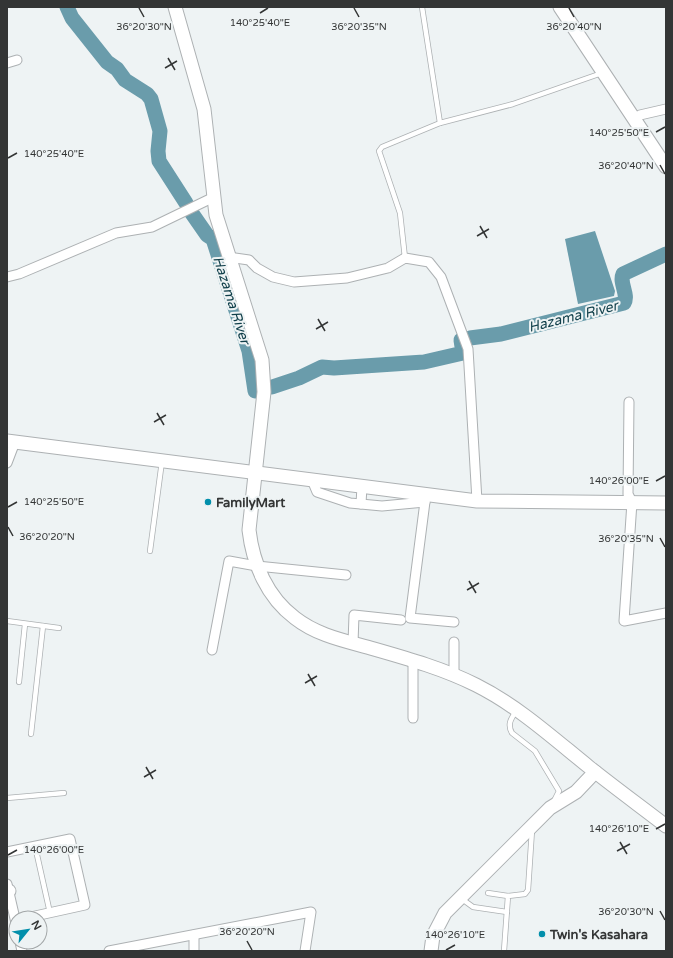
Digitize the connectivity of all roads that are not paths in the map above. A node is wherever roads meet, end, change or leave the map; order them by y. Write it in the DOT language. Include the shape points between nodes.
graph roads {
  1 [pos="175,7"];
  2 [pos="422,7"];
  3 [pos="560,7"];
  4 [pos="17,60"];
  5 [pos="7,63"];
  6 [pos="604,73"];
  7 [pos="666,109"];
  8 [pos="634,119"];
  9 [pos="440,123"];
  10 [pos="666,168"];
  11 [pos="212,198"];
  12 [pos="228,257"];
  13 [pos="405,258"];
  14 [pos="7,277"];
  15 [pos="629,402"];
  16 [pos="11,442"];
  17 [pos="162,461"];
  18 [pos="7,463"];
  19 [pos="254,473"];
  20 [pos="312,480"];
  21 [pos="362,486"];
  22 [pos="426,498"];
  23 [pos="477,501"];
  24 [pos="632,502"];
  25 [pos="666,503"];
  26 [pos="361,504"];
  27 [pos="150,551"];
  28 [pos="257,566"];
  29 [pos="346,575"];
  30 [pos="666,613"];
  31 [pos="401,620"];
  32 [pos="7,621"];
  33 [pos="454,622"];
  34 [pos="25,624"];
  35 [pos="43,626"];
  36 [pos="59,628"];
  37 [pos="454,642"];
  38 [pos="353,643"];
  39 [pos="212,650"];
  40 [pos="413,660"];
  41 [pos="454,675"];
  42 [pos="18,682"];
  43 [pos="517,710"];
  44 [pos="413,718"];
  45 [pos="31,734"];
  46 [pos="595,772"];
  47 [pos="64,793"];
  48 [pos="7,798"];
  49 [pos="550,808"];
  50 [pos="532,826"];
  51 [pos="666,826"];
  52 [pos="35,846"];
  53 [pos="7,852"];
  54 [pos="8,889"];
  55 [pos="488,893"];
  56 [pos="508,896"];
  57 [pos="461,898"];
  58 [pos="13,910"];
  59 [pos="507,912"];
  60 [pos="50,913"];
  61 [pos="194,935"];
  62 [pos="113,951"];
  63 [pos="194,951"];
  64 [pos="305,951"];
  65 [pos="431,951"];
  66 [pos="504,951"];
  1 -- 11 [label="street" via="204,109"];
  2 -- 9 [label="lane"];
  3 -- 6 [label="street"];
  4 -- 5 [label="street"];
  6 -- 8 [label="street"];
  6 -- 9 [label="lane" via="513,104"];
  7 -- 8 [label="street" via="640,115"];
  8 -- 10 [label="street"];
  9 -- 13 [label="lane" via="382,147 379,151 400,213"];
  11 -- 12 [label="street"];
  11 -- 14 [label="street" via="152,227 116,233"];
  12 -- 13 [label="street" via="249,260 273,278 294,282 347,278 388,268"];
  12 -- 19 [label="street" via="262,360 264,392"];
  13 -- 23 [label="street" via="430,262 434,266 441,277 468,348"];
  15 -- 24 [label="street" via="628,494"];
  16 -- 17 [label="street"];
  16 -- 18 [label="street"];
  17 -- 19 [label="street"];
  17 -- 27 [label="lane"];
  19 -- 20 [label="street"];
  19 -- 28 [label="street" via="249,530 251,550"];
  20 -- 21 [label="street"];
  20 -- 26 [label="street" via="317,492"];
  21 -- 22 [label="street"];
  21 -- 26 [label="street"];
  22 -- 23 [label="street"];
  22 -- 26 [label="street" via="382,506"];
  22 -- 33 [label="street" via="410,618"];
  23 -- 24 [label="street"];
  24 -- 25 [label="street"];
  24 -- 30 [label="street" via="624,620"];
  28 -- 29 [label="street"];
  28 -- 38 [label="street" via="277,601 295,618 318,632"];
  28 -- 39 [label="street" via="229,561"];
  31 -- 38 [label="street" via="354,615"];
  32 -- 34 [label="lane"];
  34 -- 35 [label="lane"];
  34 -- 42 [label="lane"];
  35 -- 36 [label="lane"];
  35 -- 45 [label="lane"];
  37 -- 41 [label="street"];
  38 -- 40 [label="street"];
  40 -- 41 [label="street"];
  40 -- 44 [label="street"];
  41 -- 43 [label="street"];
  43 -- 46 [label="street"];
  43 -- 49 [label="lane" via="509,724 512,733 535,751 559,791"];
  46 -- 49 [label="street" via="576,792"];
  46 -- 51 [label="street"];
  47 -- 48 [label="lane"];
  49 -- 50 [label="street"];
  50 -- 56 [label="lane" via="528,890 525,894"];
  50 -- 57 [label="street"];
  52 -- 53 [label="street"];
  52 -- 60 [label="lane"];
  52 -- 60 [label="street" via="70,838 85,905"];
  54 -- 58 [label="street"];
  55 -- 56 [label="lane"];
  56 -- 59 [label="lane"];
  57 -- 59 [label="lane" via="473,908"];
  57 -- 65 [label="street" via="445,913 439,923 433,936"];
  59 -- 66 [label="lane"];
  61 -- 62 [label="street"];
  61 -- 63 [label="street"];
  61 -- 64 [label="street" via="311,912"];
}
